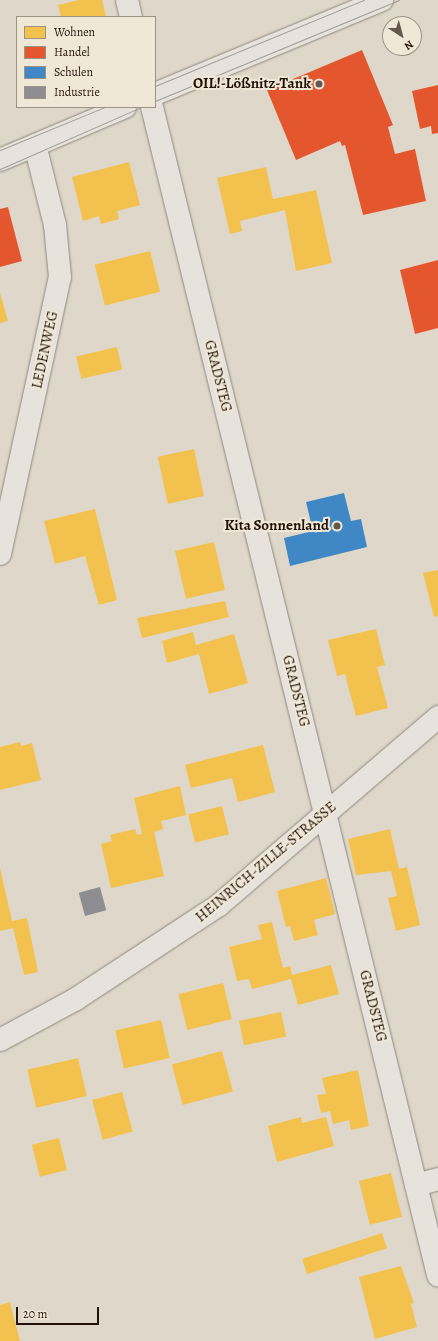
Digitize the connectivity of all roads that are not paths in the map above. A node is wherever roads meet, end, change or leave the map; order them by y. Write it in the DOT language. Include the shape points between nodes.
graph roads {
  1 [pos="127,0"];
  2 [pos="382,0"];
  3 [pos="131,16"];
  4 [pos="156,94"];
  5 [pos="123,108"];
  6 [pos="152,108"];
  7 [pos="35,145"];
  8 [pos="0,160"];
  9 [pos="0,554"];
  10 [pos="438,717"];
  11 [pos="326,810"];
  12 [pos="0,1040"];
  13 [pos="438,1179"];
  14 [pos="416,1185"];
  15 [pos="438,1276"];
  1 -- 3 [label="street"];
  2 -- 4 [label="street"];
  5 -- 7 [label="street"];
  6 -- 11 [label="street, GRADSTEG"];
  7 -- 8 [label="street"];
  7 -- 9 [label="street, LEDENWEG" via="55,225 60,277"];
  10 -- 11 [label="street, HEINRICH-ZILLE-STRASSE"];
  11 -- 12 [label="street, HEINRICH-ZILLE-STRASSE" via="199,920 76,999"];
  11 -- 14 [label="street, GRADSTEG"];
  13 -- 14 [label="street"];
  14 -- 15 [label="street, GRADSTEG"];
}
